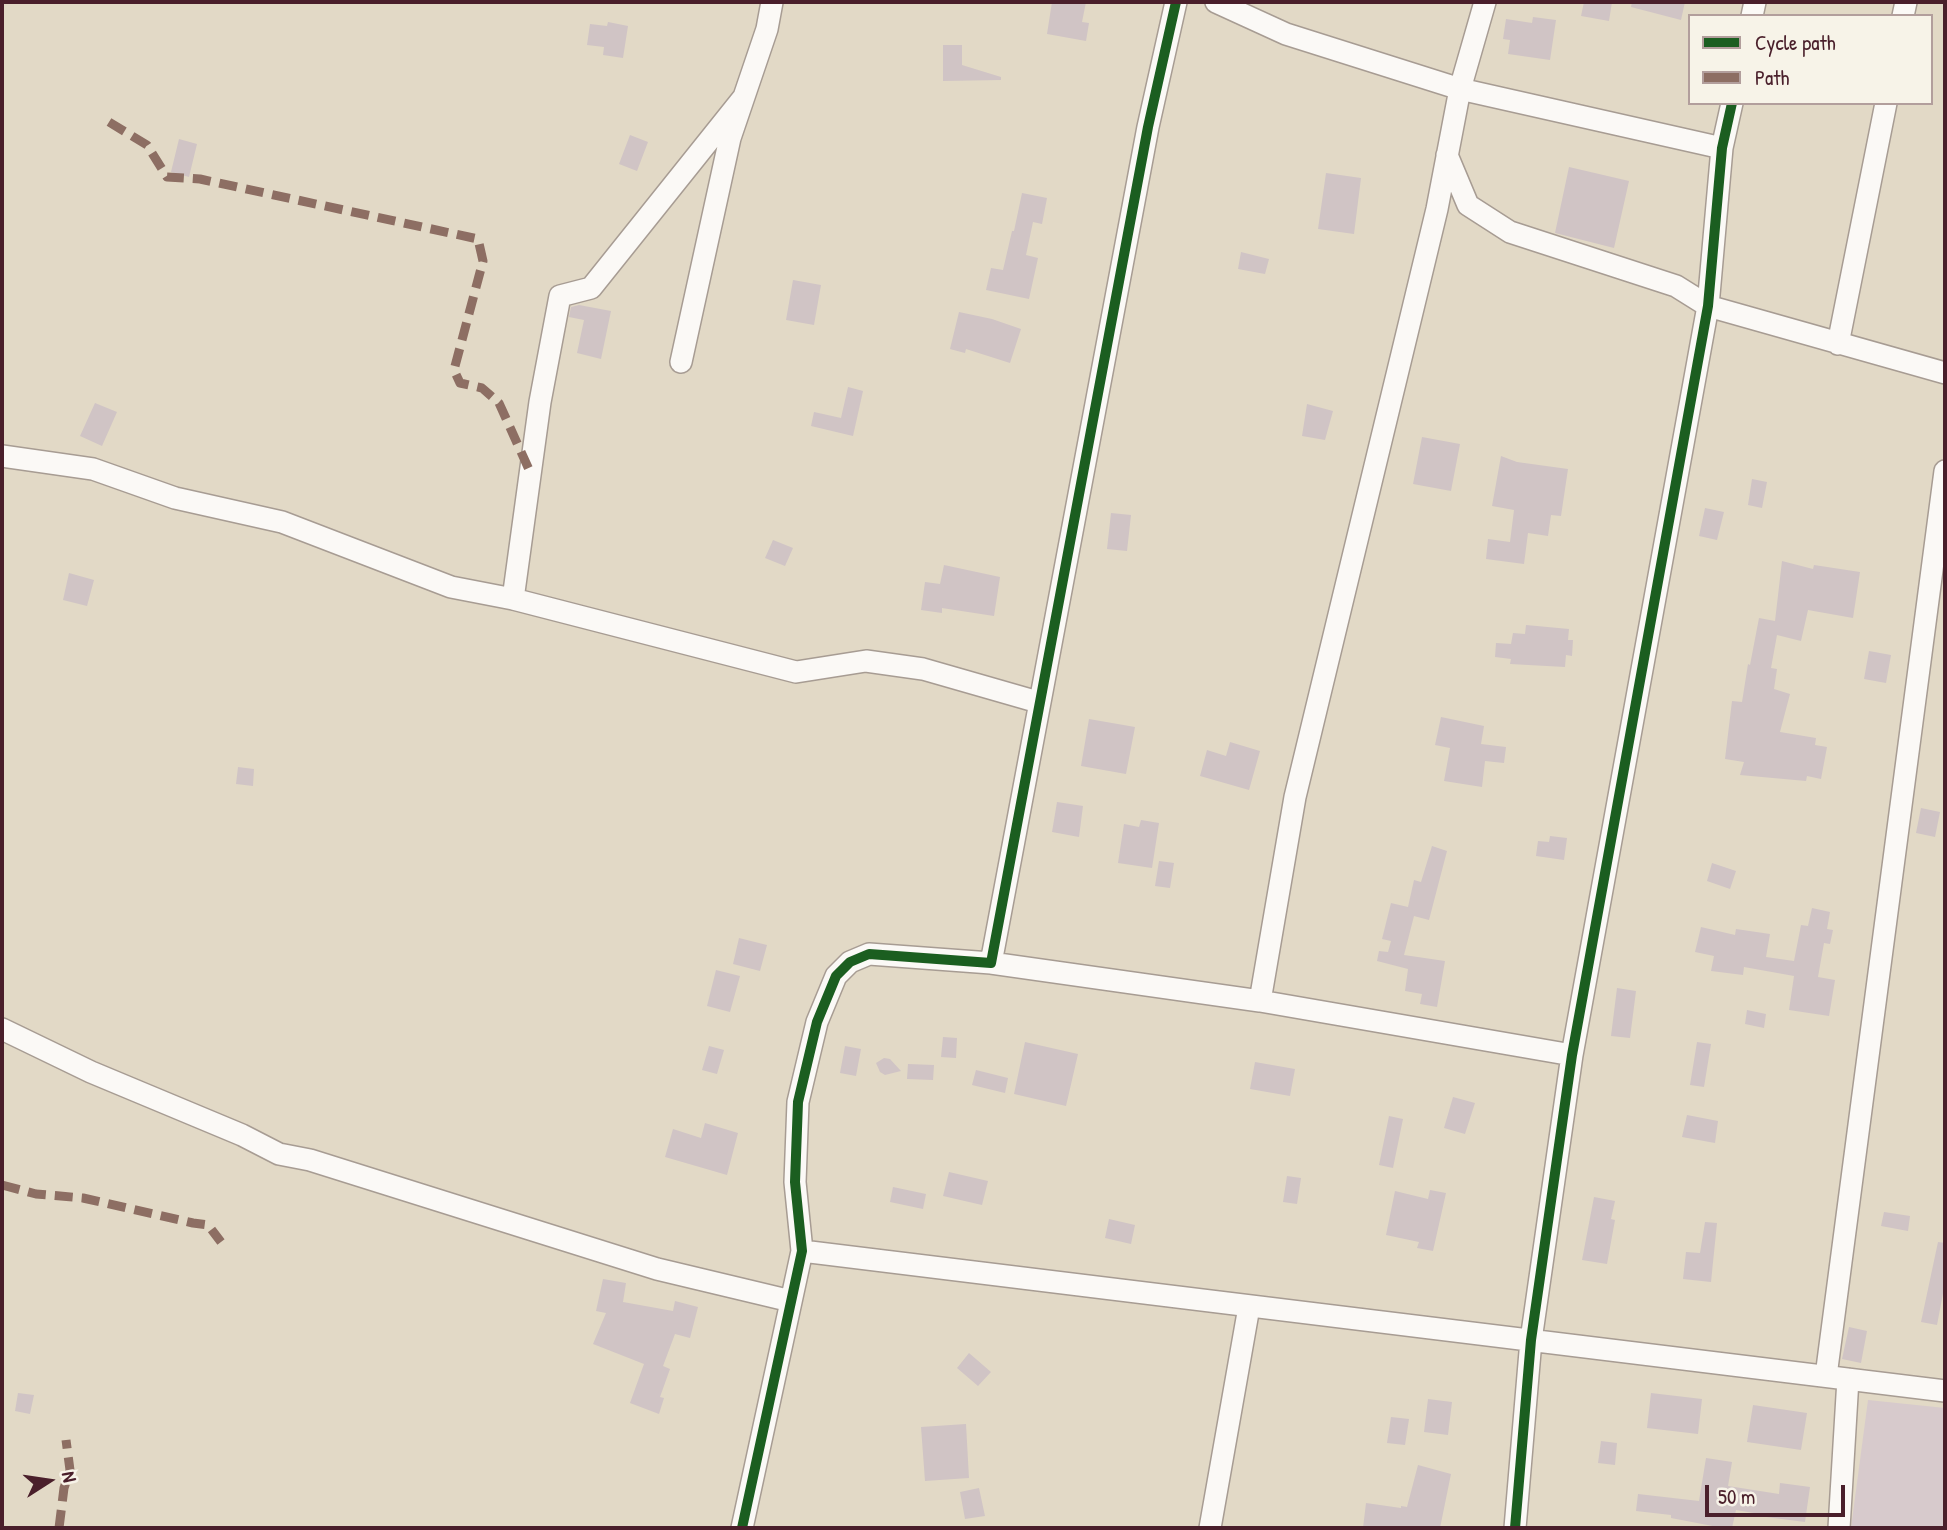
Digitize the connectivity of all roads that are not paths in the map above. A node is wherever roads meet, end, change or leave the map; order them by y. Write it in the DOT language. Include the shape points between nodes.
graph roads {
  1 [pos="772,2"];
  2 [pos="1176,2"];
  3 [pos="1216,2"];
  4 [pos="1485,2"];
  5 [pos="1460,89"];
  6 [pos="743,98"];
  7 [pos="1732,105"];
  8 [pos="1886,105"];
  9 [pos="1722,148"];
  10 [pos="1447,155"];
  11 [pos="1708,306"];
  12 [pos="1838,344"];
  13 [pos="681,362"];
  14 [pos="1945,373"];
  15 [pos="2,456"];
  16 [pos="1945,471"];
  17 [pos="513,599"];
  18 [pos="1038,702"];
  19 [pos="991,963"];
  20 [pos="1260,1001"];
  21 [pos="2,1028"];
  22 [pos="1572,1055"];
  23 [pos="802,1251"];
  24 [pos="791,1301"];
  25 [pos="1249,1307"];
  26 [pos="1531,1340"];
  27 [pos="1826,1376"];
  28 [pos="1848,1379"];
  29 [pos="1945,1391"];
  30 [pos="742,1528"];
  31 [pos="1210,1528"];
  32 [pos="1515,1528"];
  33 [pos="1839,1528"];
  1 -- 6 [label="street"];
  2 -- 18 [label="street" via="1147,127"];
  3 -- 5 [label="street" via="1286,34"];
  4 -- 5 [label="street"];
  5 -- 9 [label="street"];
  5 -- 10 [label="street"];
  6 -- 13 [label="street" via="730,138"];
  6 -- 17 [label="street" via="591,288 560,296 540,402"];
  7 -- 9 [label="street"];
  8 -- 12 [label="street"];
  9 -- 11 [label="street"];
  10 -- 11 [label="street" via="1468,205 1510,232 1676,286"];
  10 -- 20 [label="street" via="1295,797"];
  11 -- 12 [label="street"];
  11 -- 22 [label="street"];
  12 -- 14 [label="street"];
  15 -- 17 [label="street" via="93,469 175,498 282,522 451,587"];
  16 -- 27 [label="street"];
  17 -- 18 [label="street" via="796,672 866,661 923,669"];
  18 -- 19 [label="street"];
  19 -- 20 [label="street"];
  19 -- 23 [label="street" via="869,954 850,962 836,976 817,1022 798,1102 795,1182"];
  20 -- 22 [label="street"];
  21 -- 24 [label="street" via="279,1154 657,1269"];
  22 -- 26 [label="street"];
  23 -- 24 [label="street"];
  23 -- 25 [label="street"];
  24 -- 30 [label="street"];
  25 -- 26 [label="street"];
  25 -- 31 [label="street"];
  26 -- 27 [label="street"];
  26 -- 32 [label="street"];
  27 -- 28 [label="street"];
  28 -- 29 [label="street"];
  28 -- 33 [label="street"];
}
